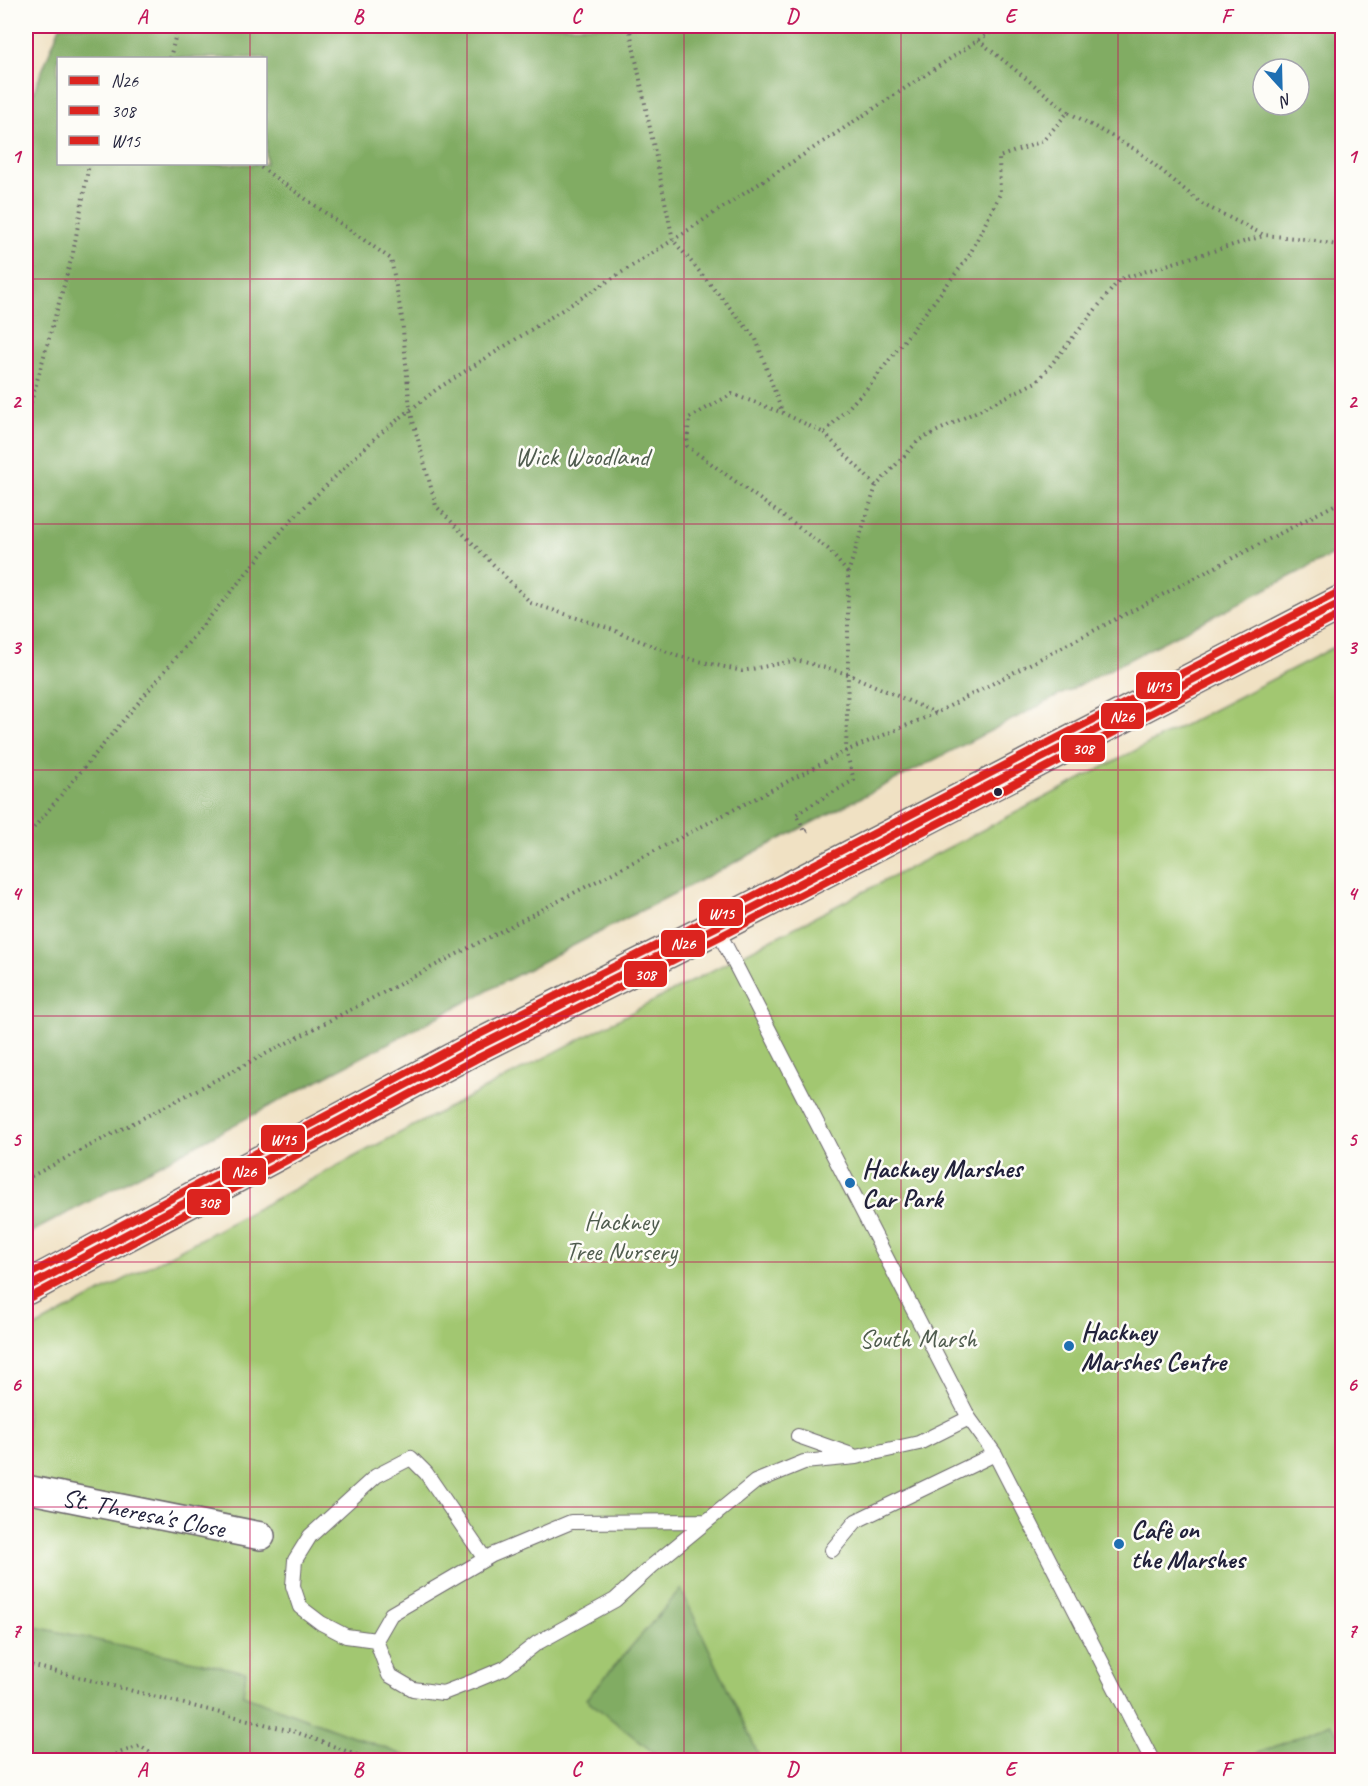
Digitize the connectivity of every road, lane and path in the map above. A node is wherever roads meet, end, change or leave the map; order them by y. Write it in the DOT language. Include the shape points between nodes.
graph roads {
  1 [pos="178,26"];
  2 [pos="629,26"];
  3 [pos="1000,26"];
  4 [pos="978,40"];
  5 [pos="170,57"];
  6 [pos="1068,112"];
  7 [pos="89,165"];
  8 [pos="257,165"];
  9 [pos="1264,235"];
  10 [pos="673,240"];
  11 [pos="1342,246"];
  12 [pos="410,410"];
  13 [pos="783,413"];
  14 [pos="26,420"];
  15 [pos="824,433"];
  16 [pos="876,486"];
  17 [pos="1342,501"];
  18 [pos="848,573"];
  19 [pos="1342,602"];
  20 [pos="848,674"];
  21 [pos="936,713"];
  22 [pos="846,751"];
  23 [pos="810,829"];
  24 [pos="26,837"];
  25 [pos="716,927"];
  26 [pos="26,1179"];
  27 [pos="26,1288"];
  28 [pos="969,1419"];
  29 [pos="798,1436"];
  30 [pos="996,1454"];
  31 [pos="856,1456"];
  32 [pos="26,1489"];
  33 [pos="707,1521"];
  34 [pos="261,1536"];
  35 [pos="832,1550"];
  36 [pos="485,1559"];
  37 [pos="376,1640"];
  38 [pos="26,1664"];
  39 [pos="26,1757"];
  40 [pos="48,1761"];
  41 [pos="98,1761"];
  42 [pos="163,1761"];
  43 [pos="370,1761"];
  44 [pos="1152,1761"];
  1 -- 5 [label="path"];
  2 -- 10 [label="path"];
  3 -- 4 [label="path"];
  4 -- 6 [label="path"];
  4 -- 10 [label="path"];
  6 -- 9 [label="path" via="1138,151 1202,204"];
  6 -- 15 [label="path" via="1043,141 999,157 1000,194 969,256 870,385"];
  7 -- 14 [label="path" via="73,253"];
  8 -- 12 [label="path" via="391,260 402,318"];
  9 -- 11 [label="path"];
  9 -- 16 [label="path" via="1120,279 1038,381 919,441"];
  10 -- 12 [label="path"];
  10 -- 13 [label="path" via="756,339"];
  12 -- 20 [label="path" via="436,506 531,603 608,628 677,657 742,671 797,660"];
  12 -- 24 [label="path" via="377,436 290,521"];
  13 -- 15 [label="path"];
  13 -- 18 [label="path" via="732,394 689,418 687,446 828,549"];
  15 -- 16 [label="path"];
  16 -- 18 [label="path"];
  17 -- 21 [label="path"];
  18 -- 20 [label="path"];
  19 -- 25 [label="main road"];
  20 -- 21 [label="path"];
  20 -- 22 [label="path"];
  21 -- 22 [label="path"];
  22 -- 23 [label="path" via="854,780 796,814 805,832"];
  22 -- 26 [label="path"];
  25 -- 27 [label="main road" via="471,1050"];
  25 -- 28 [label="lane"];
  28 -- 30 [label="lane"];
  28 -- 31 [label="lane" via="919,1443"];
  29 -- 31 [label="lane"];
  30 -- 35 [label="lane" via="856,1521"];
  30 -- 44 [label="lane"];
  31 -- 33 [label="lane" via="804,1462 782,1469 755,1482"];
  32 -- 34 [label="street, St. Theresa's Close"];
  33 -- 36 [label="lane" via="571,1522"];
  33 -- 37 [label="lane" via="615,1600 537,1643 505,1668 443,1694 413,1689 389,1676"];
  36 -- 37 [label="lane" via="392,1614"];
  36 -- 37 [label="lane" via="426,1473 411,1458 376,1476 310,1536 295,1560 292,1586 300,1607 321,1623 346,1636"];
  38 -- 43 [label="path" via="296,1732"];
  39 -- 40 [label="path"];
  41 -- 42 [label="path" via="140,1746"];
}
